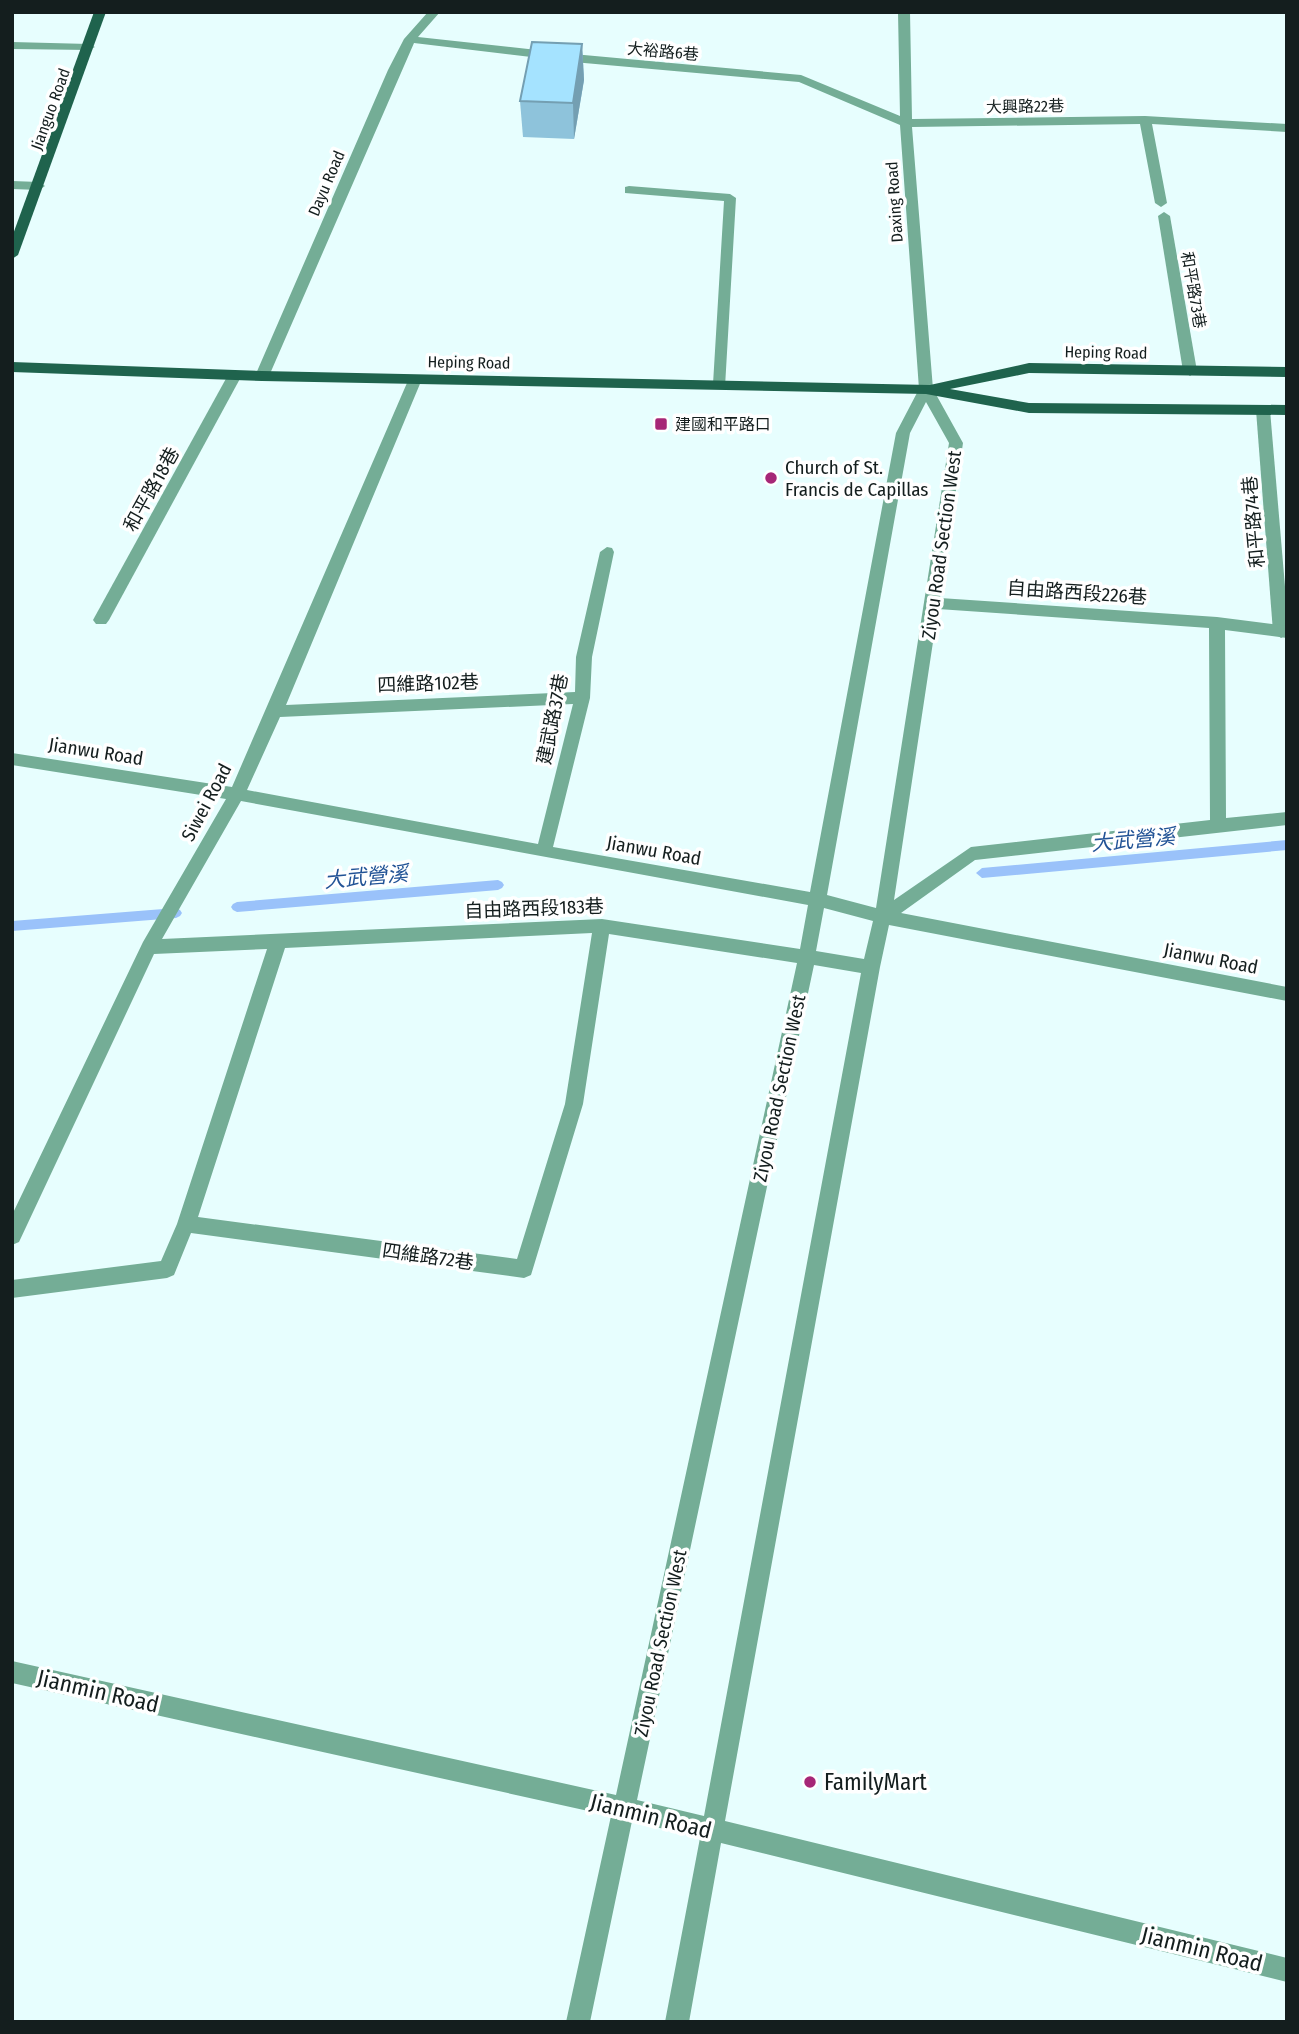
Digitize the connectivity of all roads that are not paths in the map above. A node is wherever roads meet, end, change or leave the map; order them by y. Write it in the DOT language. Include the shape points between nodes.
graph roads {
  1 [pos="100,12"];
  2 [pos="434,12"];
  3 [pos="905,12"];
  4 [pos="410,39"];
  5 [pos="12,46"];
  6 [pos="89,47"];
  7 [pos="1145,120"];
  8 [pos="906,123"];
  9 [pos="1287,128"];
  10 [pos="12,186"];
  11 [pos="39,186"];
  12 [pos="629,190"];
  13 [pos="12,255"];
  14 [pos="12,367"];
  15 [pos="1190,371"];
  16 [pos="1287,372"];
  17 [pos="235,375"];
  18 [pos="261,376"];
  19 [pos="415,379"];
  20 [pos="720,384"];
  21 [pos="926,388"];
  22 [pos="1263,410"];
  23 [pos="1287,410"];
  24 [pos="607,552"];
  25 [pos="933,603"];
  26 [pos="101,620"];
  27 [pos="1217,623"];
  28 [pos="1284,632"];
  29 [pos="582,698"];
  30 [pos="275,710"];
  31 [pos="12,759"];
  32 [pos="237,794"];
  33 [pos="1287,818"];
  34 [pos="1218,825"];
  35 [pos="544,852"];
  36 [pos="819,900"];
  37 [pos="883,917"];
  38 [pos="602,926"];
  39 [pos="279,939"];
  40 [pos="149,947"];
  41 [pos="807,957"];
  42 [pos="871,967"];
  43 [pos="1287,994"];
  44 [pos="186,1224"];
  45 [pos="12,1236"];
  46 [pos="12,1289"];
  47 [pos="12,1672"];
  48 [pos="624,1808"];
  49 [pos="712,1831"];
  50 [pos="1287,1970"];
  51 [pos="578,2022"];
  52 [pos="677,2022"];
  1 -- 6 [label="main road, Jianguo Road"];
  2 -- 4 [label="street, Dayu Road"];
  3 -- 8 [label="street, Daxing Road"];
  4 -- 8 [label="street, 大裕路6巷" via="801,79"];
  4 -- 18 [label="street, Dayu Road"];
  5 -- 6 [label="street"];
  6 -- 11 [label="main road, Jianguo Road"];
  7 -- 8 [label="street, 大興路22巷"];
  7 -- 9 [label="street, 大興路22巷"];
  7 -- 15 [label="street, 和平路73巷"];
  8 -- 21 [label="street, Daxing Road"];
  10 -- 11 [label="street"];
  11 -- 13 [label="main road, Jianguo Road"];
  12 -- 20 [label="street" via="730,198"];
  14 -- 17 [label="main road, Heping Road"];
  15 -- 16 [label="main road, Heping Road"];
  15 -- 21 [label="main road, Heping Road" via="1029,368"];
  17 -- 18 [label="main road, Heping Road"];
  17 -- 26 [label="street, 和平路18巷"];
  18 -- 19 [label="main road, Heping Road"];
  19 -- 20 [label="main road, Heping Road"];
  19 -- 30 [label="street, Siwei Road"];
  20 -- 21 [label="main road, Heping Road"];
  21 -- 22 [label="main road, Heping Road" via="1029,408"];
  21 -- 25 [label="street, Ziyou Road Section West" via="956,443"];
  21 -- 36 [label="street, Ziyou Road Section West" via="903,433"];
  22 -- 23 [label="main road, Heping Road"];
  22 -- 28 [label="street, 和平路74巷"];
  24 -- 29 [label="street, 建武路37巷" via="584,657"];
  25 -- 27 [label="street, 自由路西段226巷"];
  25 -- 37 [label="street, Ziyou Road Section West"];
  27 -- 28 [label="street, 自由路西段226巷"];
  27 -- 34 [label="street"];
  29 -- 30 [label="street, 四維路102巷"];
  29 -- 35 [label="street, 建武路37巷"];
  30 -- 32 [label="street, Siwei Road"];
  31 -- 32 [label="street, Jianwu Road"];
  32 -- 35 [label="street, Jianwu Road"];
  32 -- 40 [label="street, Siwei Road"];
  33 -- 34 [label="street"];
  34 -- 37 [label="street" via="971,854"];
  35 -- 36 [label="street, Jianwu Road"];
  36 -- 37 [label="street, Jianwu Road"];
  36 -- 41 [label="street, Ziyou Road Section West"];
  37 -- 42 [label="street, Ziyou Road Section West"];
  37 -- 43 [label="street, Jianwu Road"];
  38 -- 39 [label="street, 自由路西段183巷"];
  38 -- 41 [label="street, 自由路西段183巷"];
  38 -- 44 [label="street, 四維路72巷" via="574,1104 524,1269"];
  39 -- 40 [label="street, 自由路西段183巷"];
  39 -- 44 [label="street"];
  40 -- 45 [label="street, Siwei Road"];
  41 -- 42 [label="street, 自由路西段183巷"];
  41 -- 48 [label="street, Ziyou Road Section West"];
  42 -- 49 [label="street, Ziyou Road Section West"];
  44 -- 46 [label="street" via="167,1269"];
  47 -- 48 [label="street, Jianmin Road"];
  48 -- 49 [label="street, Jianmin Road"];
  48 -- 51 [label="street, Ziyou Road Section West"];
  49 -- 50 [label="street, Jianmin Road"];
  49 -- 52 [label="street, Ziyou Road Section West"];
}
